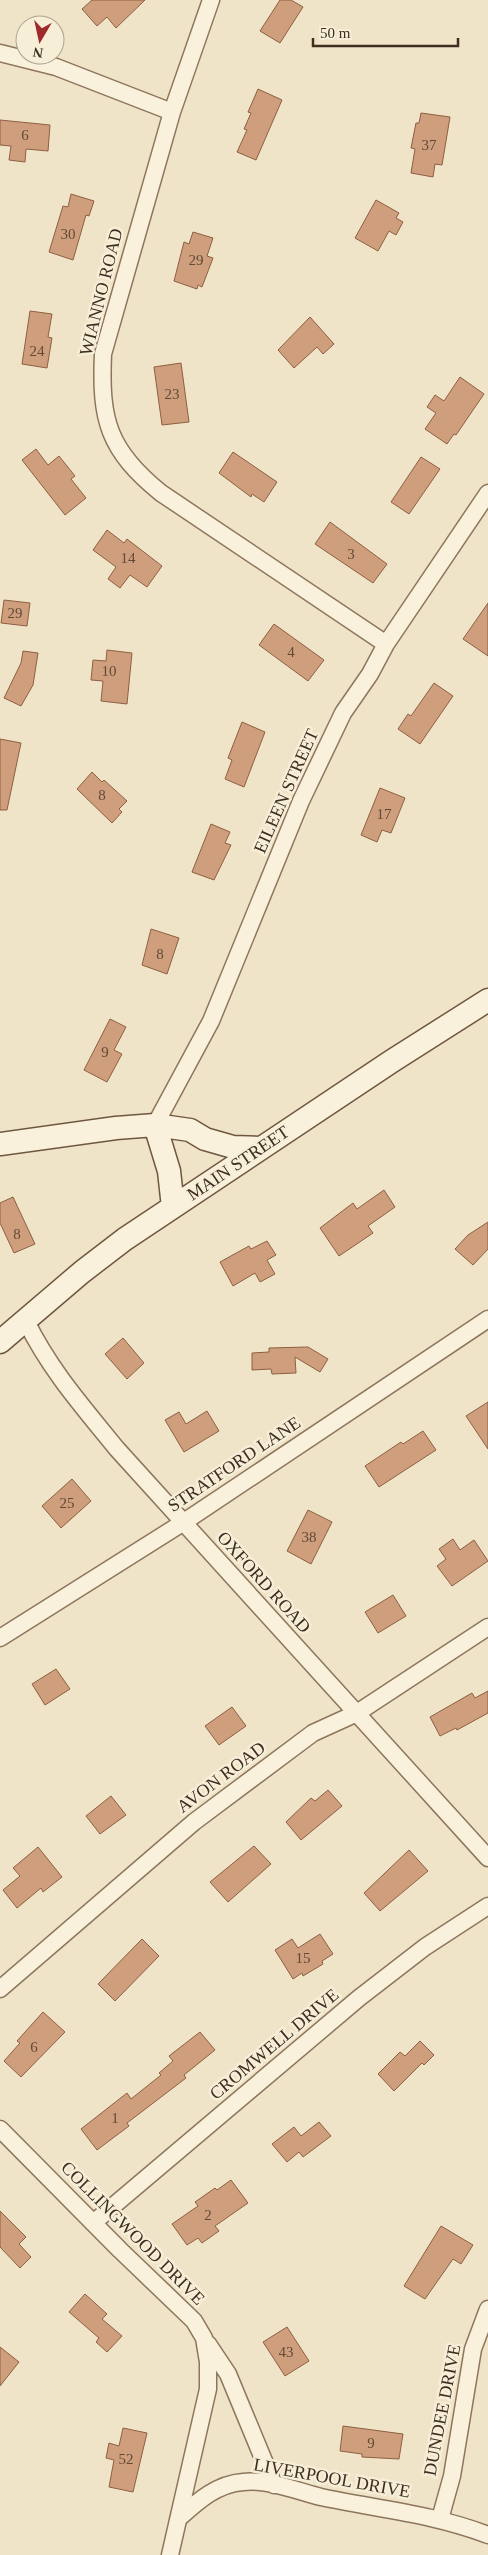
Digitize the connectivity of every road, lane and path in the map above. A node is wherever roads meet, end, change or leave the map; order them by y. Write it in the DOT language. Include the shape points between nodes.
graph roads {
  1 [pos="211,0"];
  2 [pos="0,53"];
  3 [pos="172,112"];
  4 [pos="486,498"];
  5 [pos="386,644"];
  6 [pos="488,1000"];
  7 [pos="155,1125"];
  8 [pos="0,1144"];
  9 [pos="261,1148"];
  10 [pos="172,1207"];
  11 [pos="488,1318"];
  12 [pos="26,1320"];
  13 [pos="0,1342"];
  14 [pos="184,1522"];
  15 [pos="488,1627"];
  16 [pos="0,1638"];
  17 [pos="358,1713"];
  18 [pos="488,1858"];
  19 [pos="488,1906"];
  20 [pos="0,1989"];
  21 [pos="0,2129"];
  22 [pos="93,2223"];
  23 [pos="488,2309"];
  24 [pos="204,2338"];
  25 [pos="274,2485"];
  26 [pos="178,2519"];
  27 [pos="440,2519"];
  28 [pos="488,2535"];
  29 [pos="170,2555"];
  1 -- 3 [label="street, WIANNO ROAD"];
  2 -- 3 [label="street" via="56,66"];
  3 -- 5 [label="street, WIANNO ROAD" via="103,354 101,392 106,418 120,452 137,473"];
  4 -- 5 [label="street, EILEEN STREET"];
  5 -- 7 [label="street, EILEEN STREET" via="343,714 306,789 211,1021"];
  6 -- 9 [label="main road, MAIN STREET"];
  7 -- 8 [label="main road"];
  7 -- 9 [label="main road" via="190,1130 233,1146"];
  7 -- 10 [label="main road" via="169,1171"];
  9 -- 10 [label="main road, MAIN STREET"];
  10 -- 12 [label="main road, MAIN STREET" via="89,1267"];
  11 -- 14 [label="street, STRATFORD LANE"];
  12 -- 13 [label="main road, MAIN STREET"];
  12 -- 14 [label="street, OXFORD ROAD" via="41,1352 59,1378 117,1449"];
  14 -- 16 [label="street, STRATFORD LANE"];
  14 -- 17 [label="street, OXFORD ROAD"];
  15 -- 17 [label="street, AVON ROAD"];
  17 -- 18 [label="street, OXFORD ROAD"];
  17 -- 20 [label="street, AVON ROAD" via="313,1733 194,1822"];
  19 -- 22 [label="street, CROMWELL DRIVE" via="425,1947 360,1998"];
  21 -- 22 [label="street, COLLINGWOOD DRIVE"];
  22 -- 24 [label="street, COLLINGWOOD DRIVE" via="194,2320"];
  23 -- 27 [label="street, DUNDEE DRIVE" via="473,2349 452,2476"];
  24 -- 25 [label="street" via="228,2374"];
  24 -- 26 [label="street, COLLINGWOOD DRIVE" via="208,2389"];
  25 -- 26 [label="street, LIVERPOOL DRIVE" via="244,2481 223,2487 204,2495"];
  25 -- 27 [label="street, LIVERPOOL DRIVE"];
  26 -- 29 [label="street, COLLINGWOOD DRIVE"];
  27 -- 28 [label="street, LIVERPOOL DRIVE"];
}
